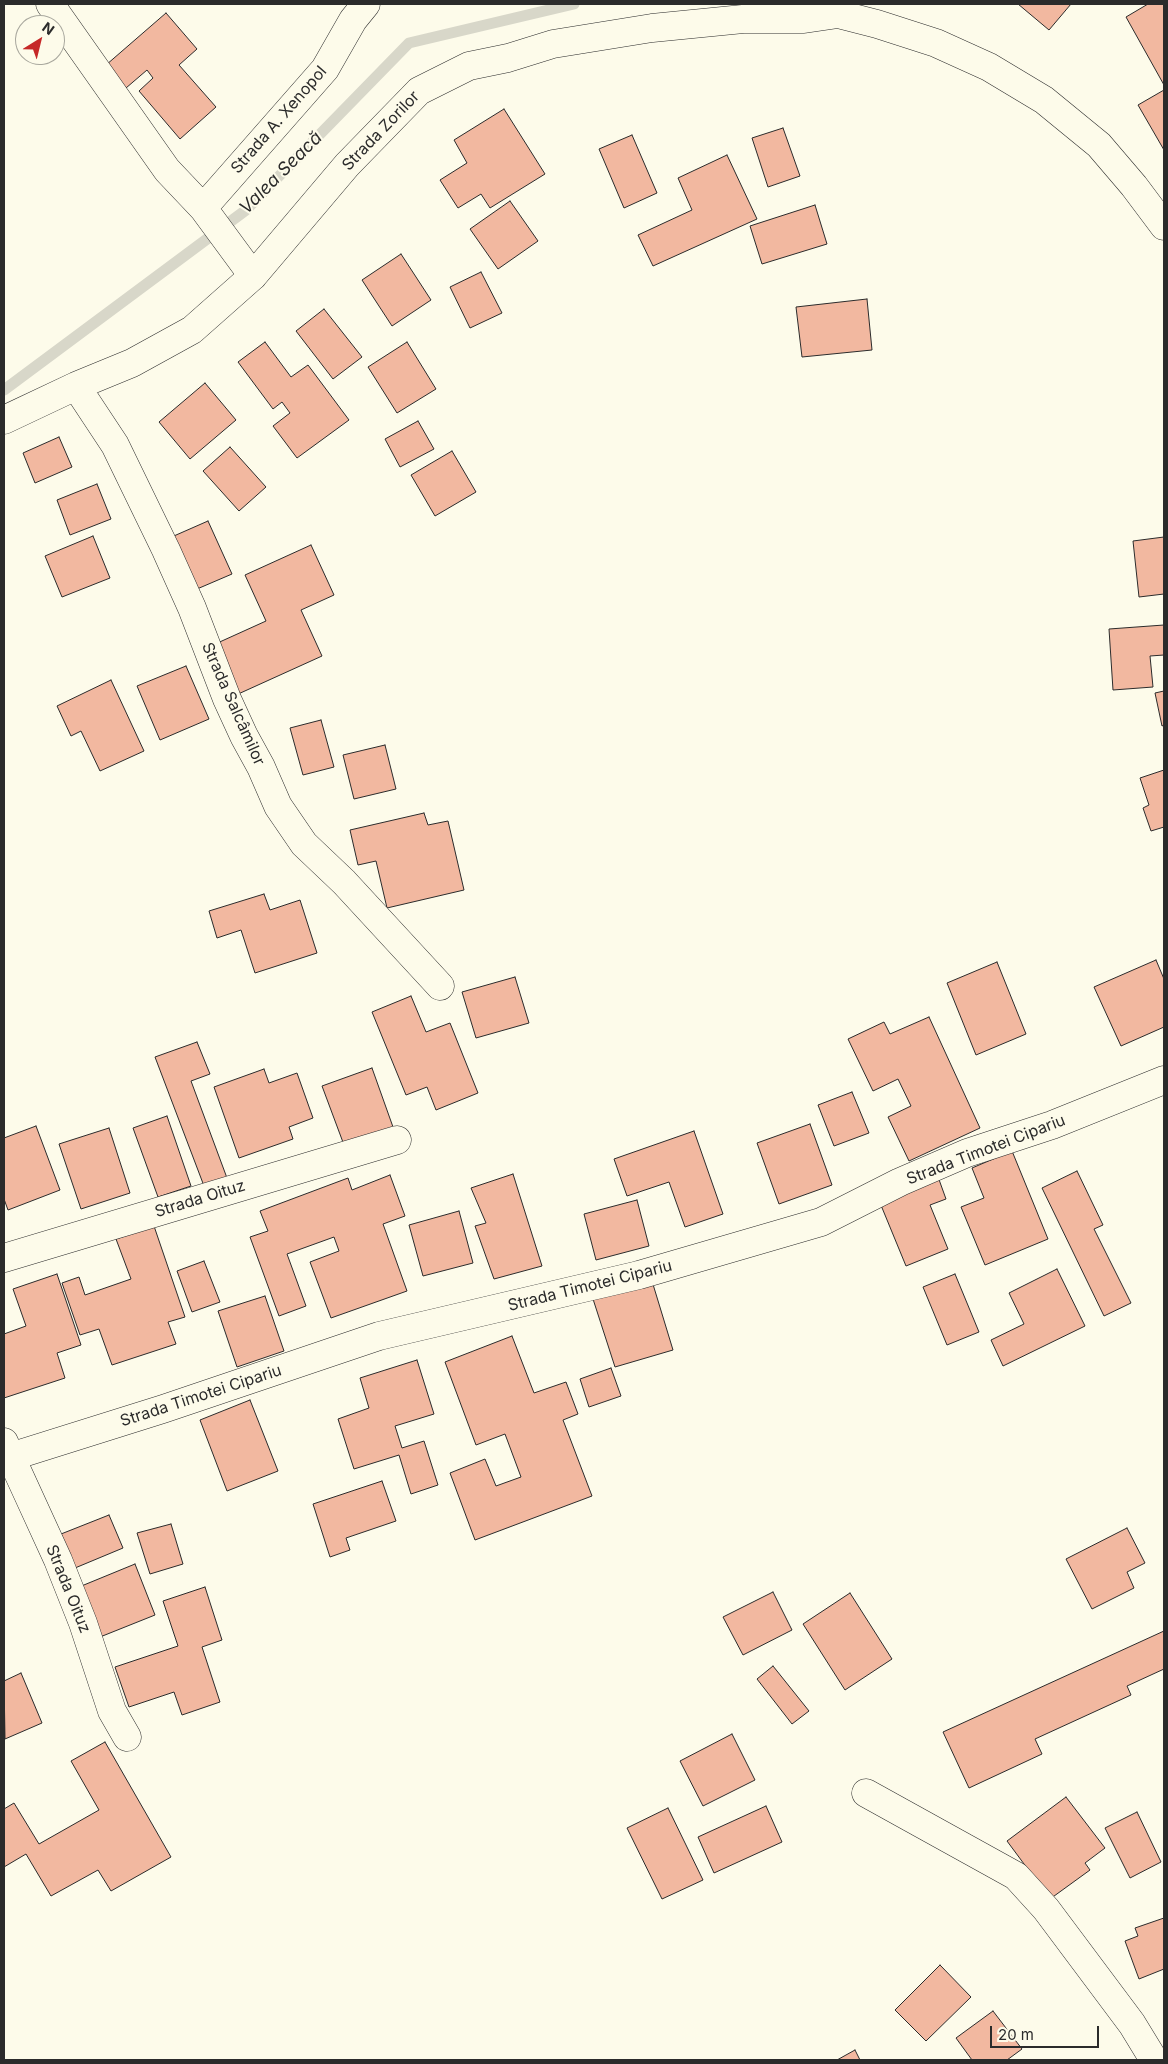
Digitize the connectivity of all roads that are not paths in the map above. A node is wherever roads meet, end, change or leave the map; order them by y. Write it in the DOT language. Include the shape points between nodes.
graph roads {
  1 [pos="50,4"];
  2 [pos="366,4"];
  3 [pos="851,12"];
  4 [pos="203,208"];
  5 [pos="1164,226"];
  6 [pos="253,276"];
  7 [pos="76,386"];
  8 [pos="4,420"];
  9 [pos="440,986"];
  10 [pos="1164,1080"];
  11 [pos="397,1140"];
  12 [pos="4,1258"];
  13 [pos="6,1452"];
  14 [pos="126,1737"];
  15 [pos="866,1792"];
  16 [pos="1154,2060"];
  1 -- 4 [label="street" via="167,170"];
  2 -- 4 [label="street, Strada A. Xenopol" via="325,69"];
  3 -- 5 [label="street" via="936,43 989,67 1044,100 1098,145"];
  3 -- 6 [label="street, Strada Zorilor" via="804,19 743,19 652,28 553,44 469,66 419,90 347,165"];
  4 -- 6 [label="street"];
  6 -- 7 [label="street, Strada Zorilor" via="192,330 132,364"];
  7 -- 8 [label="street, Strada Zorilor"];
  7 -- 9 [label="street, Strada Salcâmilor" via="115,446 166,550 230,706 278,806 304,844 344,882"];
  10 -- 13 [label="street, Strada Timotei Cipariu" via="1052,1125 967,1153 821,1222 639,1275 379,1336 163,1409"];
  11 -- 12 [label="street, Strada Oituz"];
  13 -- 14 [label="street, Strada Oituz" via="58,1560 83,1622 112,1711"];
  15 -- 16 [label="street" via="1016,1876 1046,1909 1132,2024"];
}
